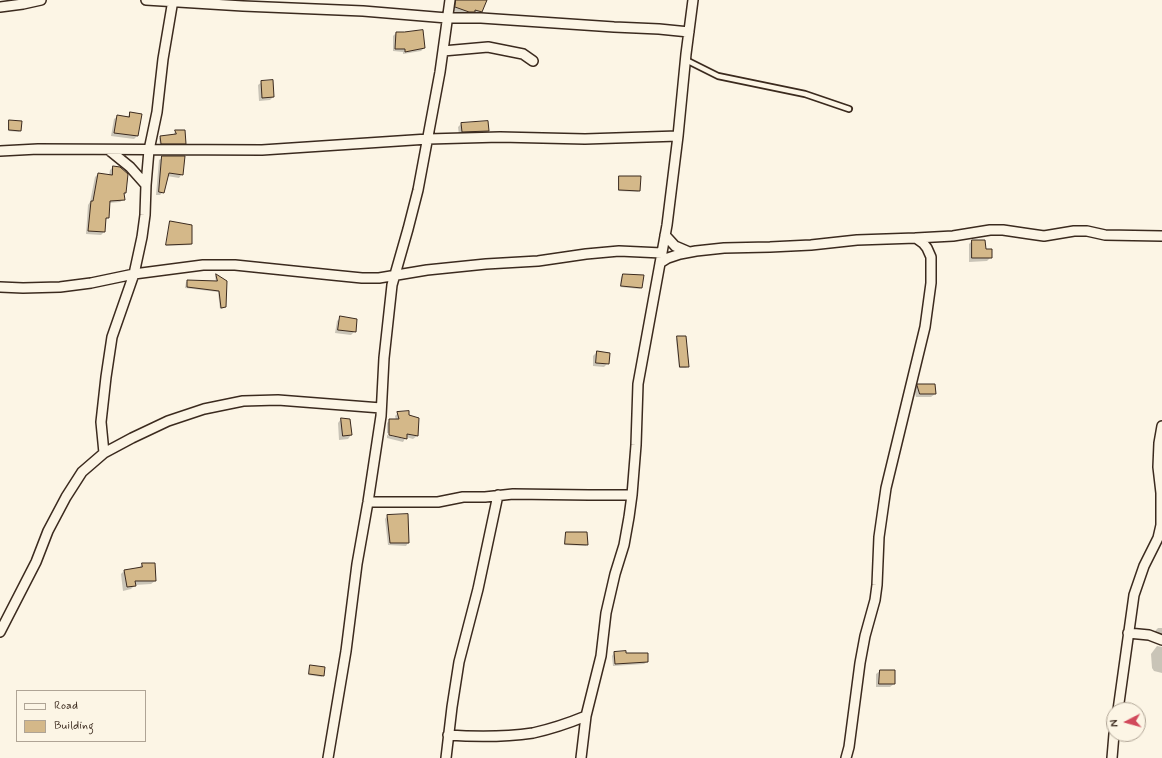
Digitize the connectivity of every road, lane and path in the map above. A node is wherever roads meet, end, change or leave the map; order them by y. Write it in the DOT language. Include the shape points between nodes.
graph roads {
  1 [pos="41,0"];
  2 [pos="146,0"];
  3 [pos="450,0"];
  4 [pos="693,0"];
  5 [pos="173,1"];
  6 [pos="0,7"];
  7 [pos="447,18"];
  8 [pos="689,32"];
  9 [pos="443,51"];
  10 [pos="686,60"];
  11 [pos="534,61"];
  12 [pos="849,109"];
  13 [pos="678,136"];
  14 [pos="428,138"];
  15 [pos="109,150"];
  16 [pos="149,150"];
  17 [pos="0,151"];
  18 [pos="146,185"];
  19 [pos="665,235"];
  20 [pos="1162,236"];
  21 [pos="916,238"];
  22 [pos="691,252"];
  23 [pos="662,253"];
  24 [pos="660,263"];
  25 [pos="134,274"];
  26 [pos="394,275"];
  27 [pos="0,287"];
  28 [pos="381,408"];
  29 [pos="1162,426"];
  30 [pos="104,453"];
  31 [pos="498,495"];
  32 [pos="632,495"];
  33 [pos="368,502"];
  34 [pos="0,632"];
  35 [pos="1128,634"];
  36 [pos="1162,640"];
  37 [pos="1119,702"];
  38 [pos="586,716"];
  39 [pos="448,735"];
  40 [pos="1113,742"];
  41 [pos="328,758"];
  42 [pos="446,758"];
  43 [pos="580,758"];
  44 [pos="846,758"];
  45 [pos="1112,758"];
  1 -- 6 [label="street"];
  2 -- 5 [label="street"];
  3 -- 7 [label="street"];
  4 -- 8 [label="street"];
  5 -- 7 [label="street"];
  5 -- 16 [label="street"];
  7 -- 8 [label="street"];
  7 -- 9 [label="street"];
  8 -- 10 [label="street"];
  9 -- 11 [label="street" via="488,48 523,54"];
  9 -- 14 [label="street"];
  10 -- 12 [label="lane" via="718,76 805,94"];
  10 -- 13 [label="street"];
  13 -- 14 [label="street" via="585,139"];
  13 -- 19 [label="street"];
  14 -- 16 [label="street" via="262,150"];
  14 -- 26 [label="street" via="418,190"];
  15 -- 16 [label="street"];
  15 -- 17 [label="street"];
  15 -- 18 [label="street" via="130,167"];
  16 -- 18 [label="street"];
  18 -- 25 [label="street" via="145,215"];
  19 -- 22 [label="street" via="675,246"];
  19 -- 23 [label="street"];
  20 -- 21 [label="street" via="1105,235 1074,231 1044,236 1003,230"];
  21 -- 22 [label="street"];
  21 -- 44 [label="street" via="926,248 930,257 931,283 924,327 886,488 879,537 875,600 860,663"];
  22 -- 24 [label="street" via="668,258"];
  23 -- 24 [label="street"];
  23 -- 26 [label="street" via="620,251"];
  24 -- 32 [label="street" via="638,384"];
  25 -- 26 [label="street" via="211,265 362,278"];
  25 -- 27 [label="street" via="60,287"];
  25 -- 30 [label="street" via="112,337 101,422"];
  26 -- 28 [label="street" via="386,333"];
  28 -- 30 [label="street" via="278,400 243,401 204,409 168,421"];
  28 -- 33 [label="street"];
  29 -- 35 [label="street" via="1158,467 1161,525 1134,595"];
  30 -- 34 [label="street" via="82,472 66,497"];
  31 -- 32 [label="street"];
  31 -- 33 [label="street" via="463,497 438,502"];
  31 -- 39 [label="street" via="459,662"];
  32 -- 38 [label="street" via="624,545 606,613 601,656"];
  33 -- 41 [label="street"];
  35 -- 36 [label="street" via="1148,635"];
  35 -- 37 [label="street"];
  38 -- 39 [label="street" via="534,732 482,737"];
  38 -- 43 [label="street"];
  39 -- 42 [label="street"];
  40 -- 45 [label="street"];
}
